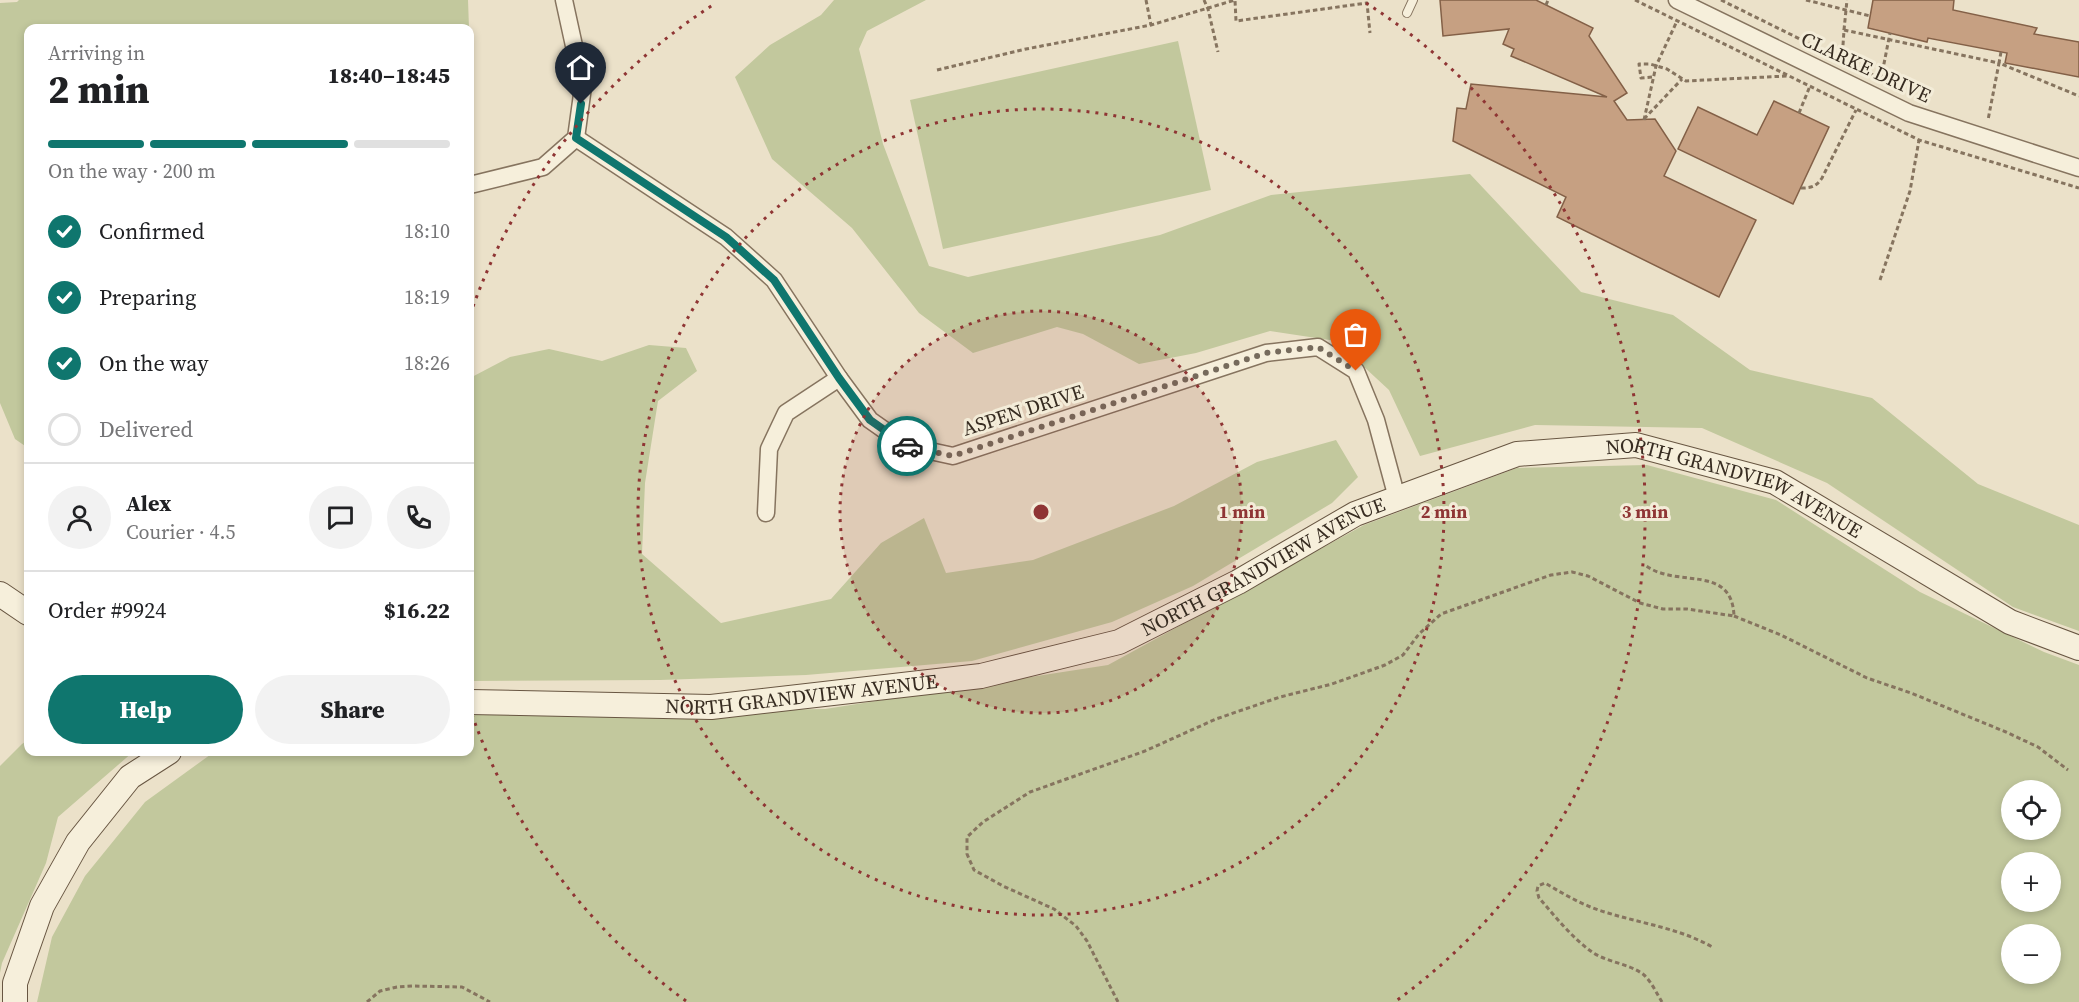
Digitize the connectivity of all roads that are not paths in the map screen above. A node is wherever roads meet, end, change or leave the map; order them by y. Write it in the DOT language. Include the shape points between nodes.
graph roads {
  1 [pos="564,0"];
  2 [pos="1413,0"];
  3 [pos="1677,0"];
  4 [pos="1407,13"];
  5 [pos="576,138"];
  6 [pos="2079,168"];
  7 [pos="474,184"];
  8 [pos="839,378"];
  9 [pos="1397,498"];
  10 [pos="766,513"];
  11 [pos="0,594"];
  12 [pos="24,610"];
  13 [pos="2079,648"];
  14 [pos="474,702"];
  15 [pos="163,756"];
  16 [pos="15,1002"];
  1 -- 5 [label="street" via="583,87"];
  2 -- 4 [label="lane"];
  3 -- 6 [label="street, CLARKE DRIVE" via="1909,113"];
  5 -- 7 [label="street" via="543,167"];
  5 -- 8 [label="street, ASPEN DRIVE" via="726,237 774,280"];
  8 -- 9 [label="street, ASPEN DRIVE" via="870,420 907,446 953,456 1266,353 1318,347 1356,371 1376,420"];
  8 -- 10 [label="street" via="786,413 769,449"];
  9 -- 13 [label="street, NORTH GRANDVIEW AVENUE" via="1517,454 1636,446 1775,482 2010,622"];
  9 -- 14 [label="street, NORTH GRANDVIEW AVENUE" via="1355,514 1238,582 1119,642 981,676 711,708"];
  11 -- 12 [label="street"];
  15 -- 16 [label="street" via="130,777 78,842 42,906 15,983"];
}
